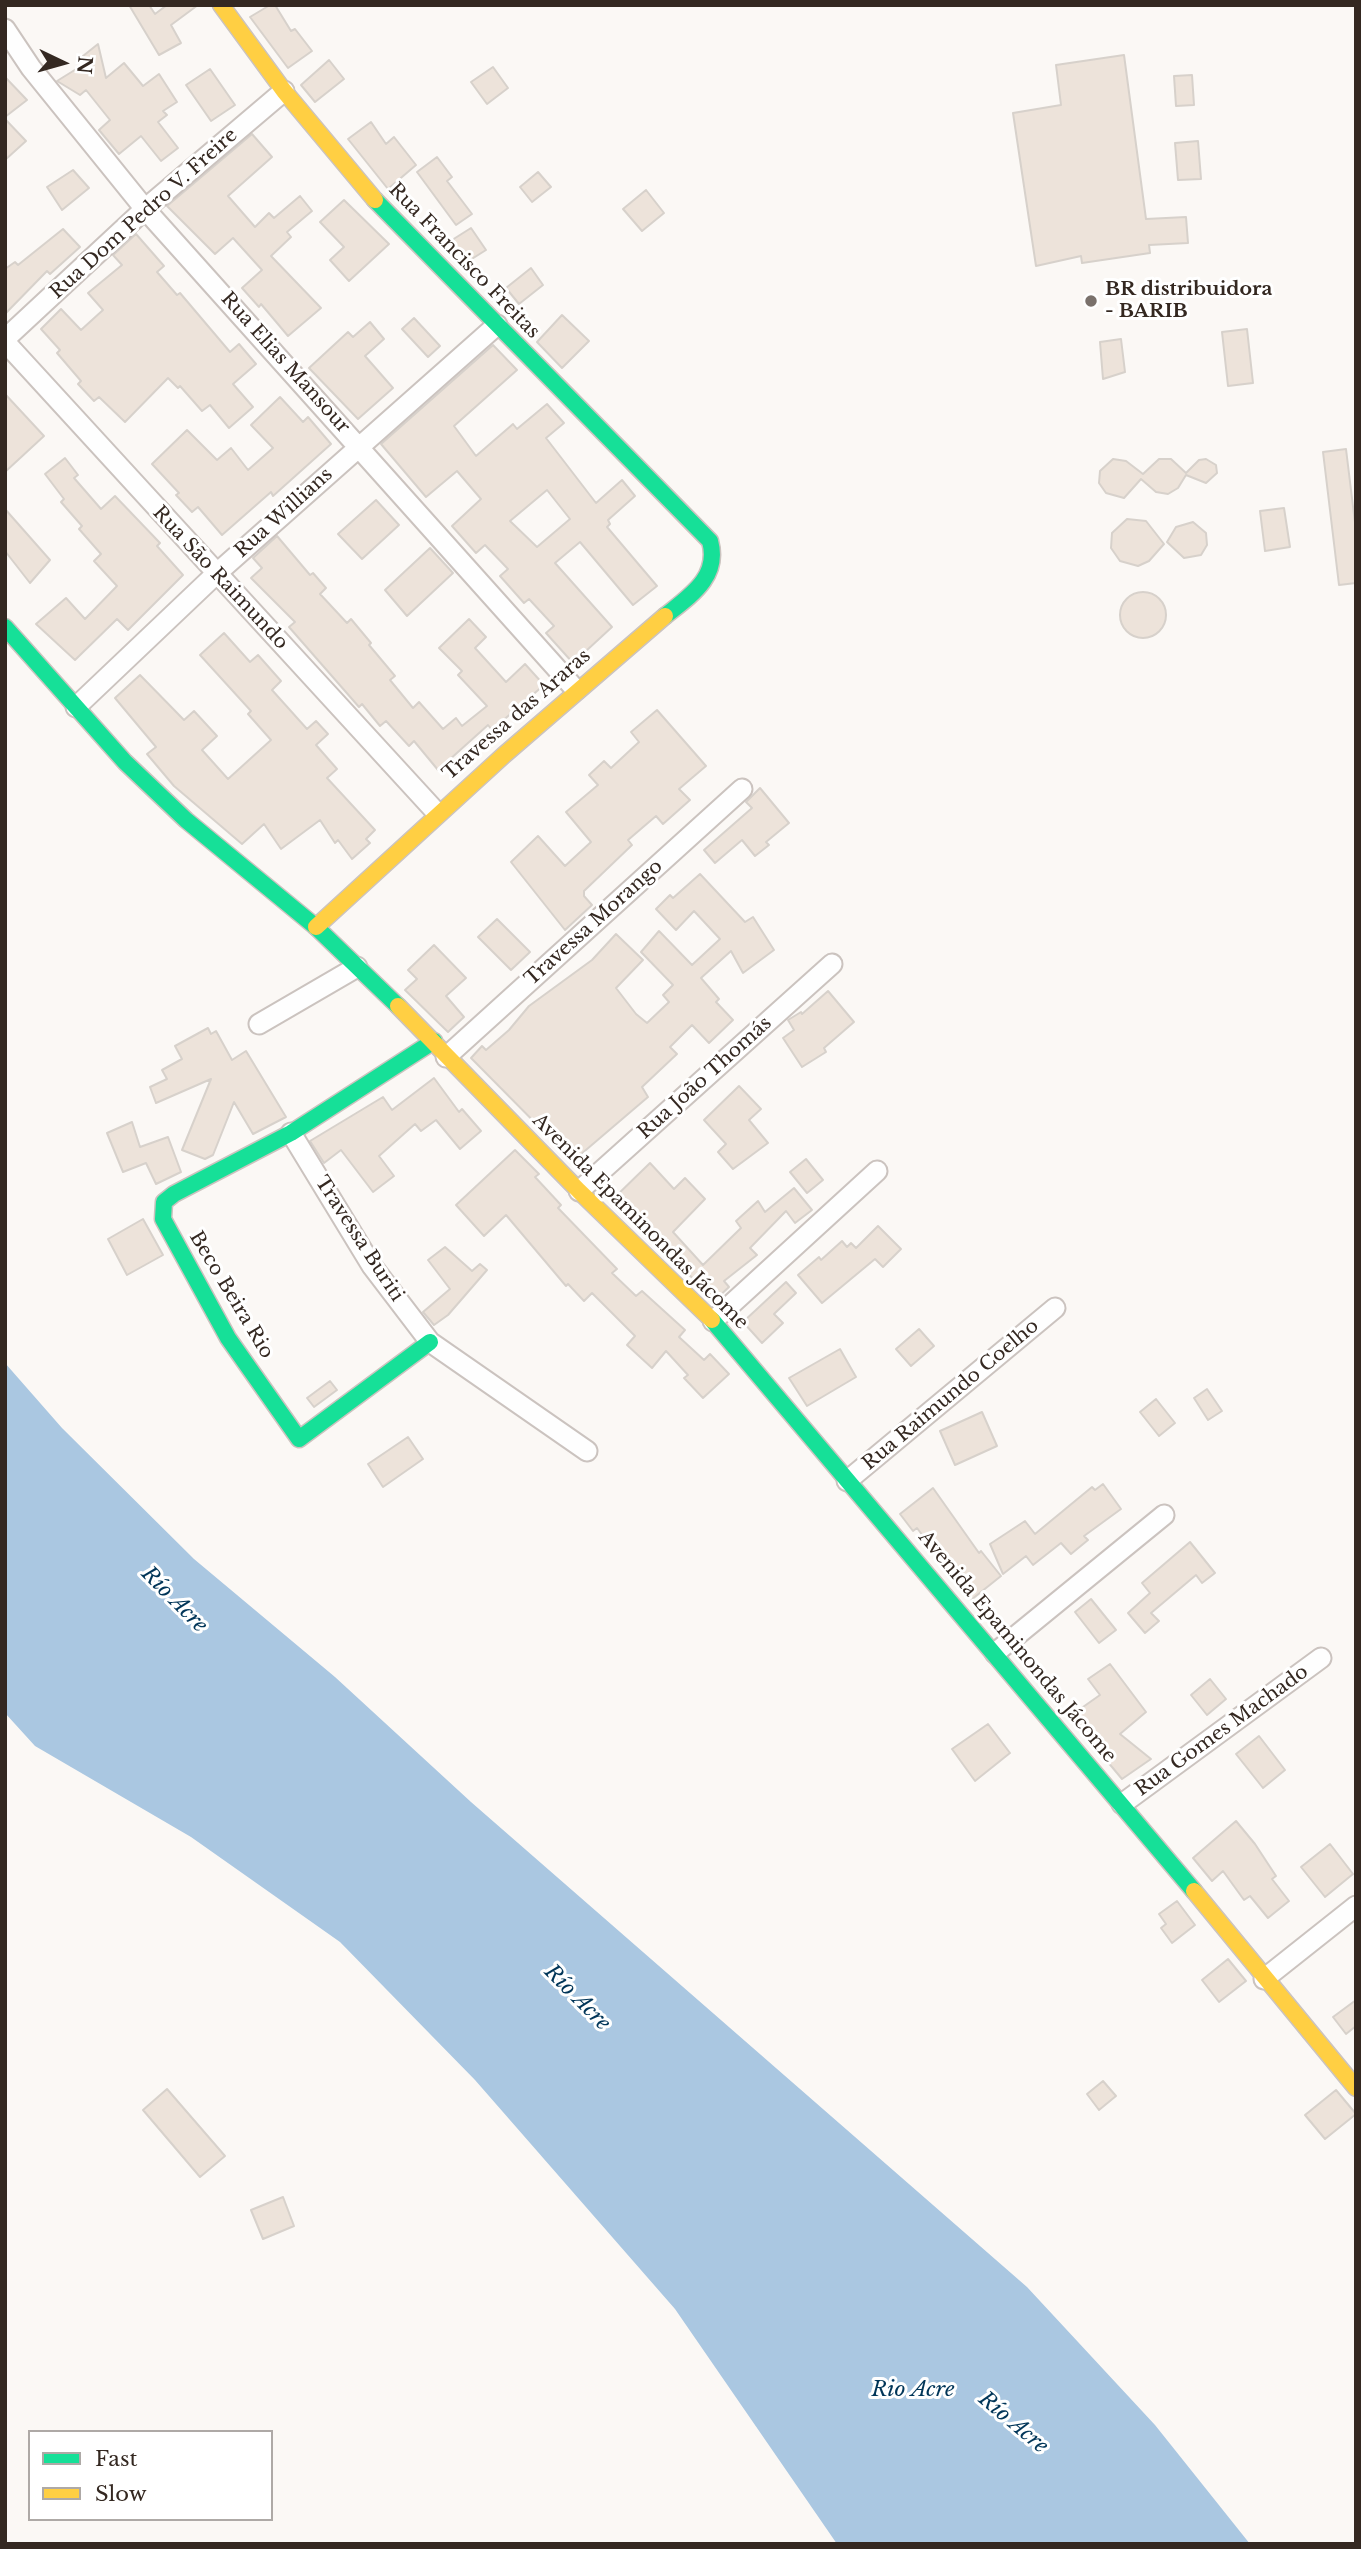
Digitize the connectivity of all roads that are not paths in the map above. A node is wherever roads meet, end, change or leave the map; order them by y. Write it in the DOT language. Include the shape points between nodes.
graph roads {
  1 [pos="220,5"];
  2 [pos="5,29"];
  3 [pos="284,91"];
  4 [pos="145,209"];
  5 [pos="497,324"];
  6 [pos="5,340"];
  7 [pos="360,445"];
  8 [pos="697,529"];
  9 [pos="216,574"];
  10 [pos="5,627"];
  11 [pos="576,690"];
  12 [pos="76,707"];
  13 [pos="742,789"];
  14 [pos="437,813"];
  15 [pos="316,927"];
  16 [pos="832,964"];
  17 [pos="358,967"];
  18 [pos="259,1024"];
  19 [pos="440,1049"];
  20 [pos="291,1133"];
  21 [pos="877,1171"];
  22 [pos="579,1192"];
  23 [pos="164,1202"];
  24 [pos="1055,1308"];
  25 [pos="713,1321"];
  26 [pos="430,1342"];
  27 [pos="587,1451"];
  28 [pos="848,1481"];
  29 [pos="1164,1515"];
  30 [pos="995,1653"];
  31 [pos="1321,1658"];
  32 [pos="1122,1804"];
  33 [pos="1356,1906"];
  34 [pos="1264,1979"];
  35 [pos="1356,2088"];
  1 -- 3 [label="street, Rua Francisco Freitas"];
  2 -- 4 [label="street, Rua Elias Mansour"];
  3 -- 4 [label="street, Rua Dom Pedro V. Freire"];
  3 -- 5 [label="street, Rua Francisco Freitas" via="393,221"];
  4 -- 6 [label="street, Rua Dom Pedro V. Freire"];
  4 -- 7 [label="street, Rua Elias Mansour"];
  5 -- 7 [label="street, Rua Willians"];
  5 -- 8 [label="street, Rua Francisco Freitas"];
  6 -- 9 [label="street, Rua São Raimundo"];
  7 -- 9 [label="street, Rua Willians"];
  7 -- 11 [label="street, Rua Elias Mansour"];
  8 -- 11 [label="street, Travessa das Araras" via="710,541 714,554 712,569 698,589"];
  9 -- 12 [label="street, Rua Willians"];
  9 -- 14 [label="street, Rua São Raimundo"];
  10 -- 12 [label="street, Avenida Epaminondas Jácome"];
  11 -- 14 [label="street, Travessa das Araras"];
  12 -- 15 [label="street, Avenida Epaminondas Jácome" via="125,762 187,820"];
  13 -- 19 [label="street, Travessa Morango"];
  14 -- 15 [label="street, Travessa das Araras"];
  15 -- 17 [label="street, Avenida Epaminondas Jácome"];
  16 -- 22 [label="street, Rua João Thomás"];
  17 -- 18 [label="street"];
  17 -- 19 [label="street, Avenida Epaminondas Jácome"];
  19 -- 20 [label="street, Travessa Morango"];
  19 -- 22 [label="street, Avenida Epaminondas Jácome"];
  20 -- 23 [label="street, Travessa Morango"];
  20 -- 26 [label="street, Travessa Buriti" via="372,1266"];
  21 -- 25 [label="street"];
  22 -- 25 [label="street, Avenida Epaminondas Jácome"];
  23 -- 26 [label="street, Beco Beira Rio" via="163,1219 228,1338 299,1439"];
  24 -- 28 [label="street, Rua Raimundo Coelho"];
  25 -- 28 [label="street, Avenida Epaminondas Jácome"];
  26 -- 27 [label="street, Travessa Buriti"];
  28 -- 30 [label="street, Avenida Epaminondas Jácome"];
  29 -- 30 [label="street"];
  30 -- 32 [label="street, Avenida Epaminondas Jácome"];
  31 -- 32 [label="street, Rua Gomes Machado"];
  32 -- 34 [label="street, Avenida Epaminondas Jácome"];
  33 -- 34 [label="street"];
  34 -- 35 [label="street, Avenida Epaminondas Jácome"];
}
